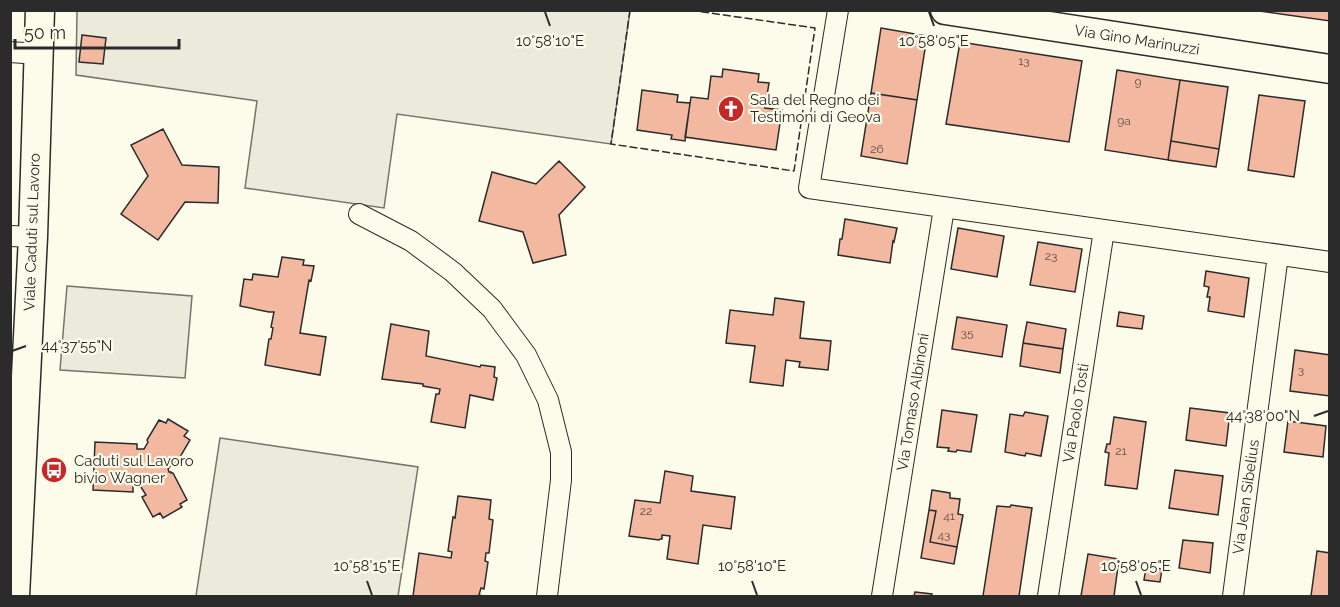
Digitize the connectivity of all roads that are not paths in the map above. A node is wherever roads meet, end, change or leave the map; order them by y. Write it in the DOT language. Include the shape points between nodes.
graph roads {
  1 [pos="40,10"];
  2 [pos="837,10"];
  3 [pos="945,10"];
  4 [pos="24,53"];
  5 [pos="1329,69"];
  6 [pos="944,208"];
  7 [pos="359,214"];
  8 [pos="1104,230"];
  9 [pos="22,237"];
  10 [pos="1278,255"];
  11 [pos="1329,262"];
  12 [pos="14,525"];
  13 [pos="15,597"];
  14 [pos="547,597"];
  15 [pos="882,597"];
  16 [pos="1048,597"];
  17 [pos="1233,597"];
  1 -- 4 [label="street, Viale Caduti sul Lavoro"];
  2 -- 6 [label="street" via="809,188"];
  3 -- 5 [label="street, Via Gino Marinuzzi"];
  4 -- 9 [label="street, Viale Caduti sul Lavoro"];
  6 -- 8 [label="street"];
  6 -- 15 [label="street, Via Tomaso Albinoni"];
  7 -- 14 [label="street" via="411,242 453,272 492,309 526,355 548,400 561,452"];
  8 -- 10 [label="street"];
  8 -- 16 [label="street, Via Paolo Tosti"];
  9 -- 12 [label="street, Viale Caduti sul Lavoro"];
  10 -- 11 [label="street"];
  10 -- 17 [label="street, Via Jean Sibelius"];
  12 -- 13 [label="street, Viale Caduti sul Lavoro"];
}
